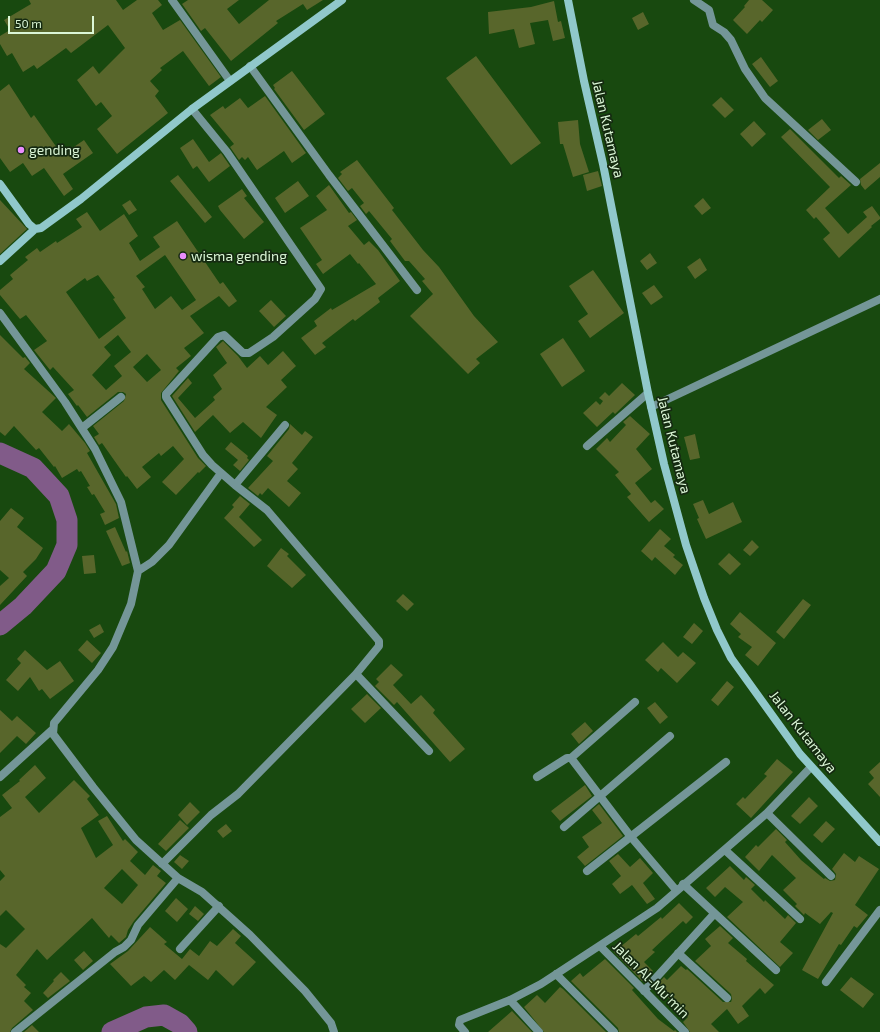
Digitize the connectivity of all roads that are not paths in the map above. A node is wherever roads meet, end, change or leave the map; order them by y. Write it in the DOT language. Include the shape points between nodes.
graph roads {
  1 [pos="172,0"];
  2 [pos="342,0"];
  3 [pos="568,0"];
  4 [pos="694,0"];
  5 [pos="250,66"];
  6 [pos="230,81"];
  7 [pos="192,109"];
  8 [pos="856,182"];
  9 [pos="0,184"];
  10 [pos="35,229"];
  11 [pos="0,261"];
  12 [pos="417,290"];
  13 [pos="880,299"];
  14 [pos="0,313"];
  15 [pos="648,393"];
  16 [pos="121,397"];
  17 [pos="651,407"];
  18 [pos="285,425"];
  19 [pos="82,428"];
  20 [pos="587,446"];
  21 [pos="221,473"];
  22 [pos="235,485"];
  23 [pos="138,571"];
  24 [pos="356,674"];
  25 [pos="635,702"];
  26 [pos="52,730"];
  27 [pos="670,736"];
  28 [pos="429,752"];
  29 [pos="571,758"];
  30 [pos="726,762"];
  31 [pos="811,767"];
  32 [pos="0,777"];
  33 [pos="537,777"];
  34 [pos="601,796"];
  35 [pos="767,813"];
  36 [pos="564,827"];
  37 [pos="631,837"];
  38 [pos="880,842"];
  39 [pos="725,850"];
  40 [pos="162,864"];
  41 [pos="587,871"];
  42 [pos="831,876"];
  43 [pos="178,878"];
  44 [pos="683,884"];
  45 [pos="676,890"];
  46 [pos="218,906"];
  47 [pos="880,910"];
  48 [pos="714,914"];
  49 [pos="800,919"];
  50 [pos="600,946"];
  51 [pos="180,949"];
  52 [pos="678,953"];
  53 [pos="776,970"];
  54 [pos="556,974"];
  55 [pos="826,982"];
  56 [pos="644,991"];
  57 [pos="727,998"];
  58 [pos="510,1000"];
  59 [pos="15,1032"];
  60 [pos="334,1032"];
  61 [pos="465,1032"];
  62 [pos="539,1032"];
  63 [pos="614,1032"];
  64 [pos="685,1032"];
  1 -- 6 [label="street"];
  2 -- 5 [label="main road"];
  3 -- 15 [label="main road, Jalan Kutamaya"];
  4 -- 8 [label="street" via="709,10 713,25 731,40 745,69 765,98"];
  5 -- 6 [label="main road"];
  5 -- 12 [label="street"];
  6 -- 7 [label="main road"];
  7 -- 10 [label="main road" via="81,199 41,228"];
  7 -- 21 [label="street" via="226,152 321,289 315,299 278,332 249,353 244,353 224,335 218,337 166,394 169,403 203,454"];
  9 -- 10 [label="main road"];
  10 -- 11 [label="main road"];
  13 -- 17 [label="street"];
  14 -- 19 [label="street"];
  15 -- 17 [label="main road, Jalan Kutamaya"];
  15 -- 20 [label="street"];
  16 -- 19 [label="street"];
  17 -- 31 [label="main road, Jalan Kutamaya" via="686,545 717,630 731,658"];
  18 -- 22 [label="street"];
  19 -- 23 [label="street" via="121,502"];
  21 -- 22 [label="street"];
  21 -- 23 [label="street" via="169,545 152,562"];
  22 -- 24 [label="street" via="267,510 379,641 373,655"];
  23 -- 26 [label="street" via="131,604 113,647"];
  24 -- 28 [label="street"];
  24 -- 40 [label="street" via="238,794 211,814"];
  25 -- 29 [label="street"];
  26 -- 32 [label="street"];
  26 -- 40 [label="street" via="60,746 136,840"];
  27 -- 34 [label="street"];
  29 -- 33 [label="street"];
  29 -- 34 [label="street"];
  30 -- 37 [label="street"];
  31 -- 35 [label="street"];
  31 -- 38 [label="main road, Jalan Kutamaya"];
  34 -- 36 [label="street"];
  34 -- 37 [label="street"];
  35 -- 39 [label="street"];
  35 -- 42 [label="street"];
  37 -- 41 [label="street"];
  37 -- 45 [label="street"];
  39 -- 44 [label="street"];
  39 -- 49 [label="street"];
  40 -- 43 [label="street"];
  43 -- 46 [label="street" via="202,892"];
  43 -- 59 [label="street" via="142,920 124,947"];
  44 -- 45 [label="street"];
  44 -- 48 [label="street"];
  45 -- 50 [label="street" via="657,908"];
  46 -- 51 [label="street"];
  46 -- 60 [label="street" via="305,991"];
  47 -- 55 [label="street"];
  48 -- 52 [label="street"];
  48 -- 53 [label="street"];
  50 -- 54 [label="street"];
  50 -- 56 [label="street, Jalan Al-Mu'min"];
  52 -- 56 [label="street"];
  52 -- 57 [label="street"];
  54 -- 58 [label="street"];
  54 -- 63 [label="street"];
  56 -- 64 [label="street, Jalan Al-Mu'min"];
  58 -- 61 [label="street" via="460,1020 459,1025"];
  58 -- 62 [label="street"];
}
